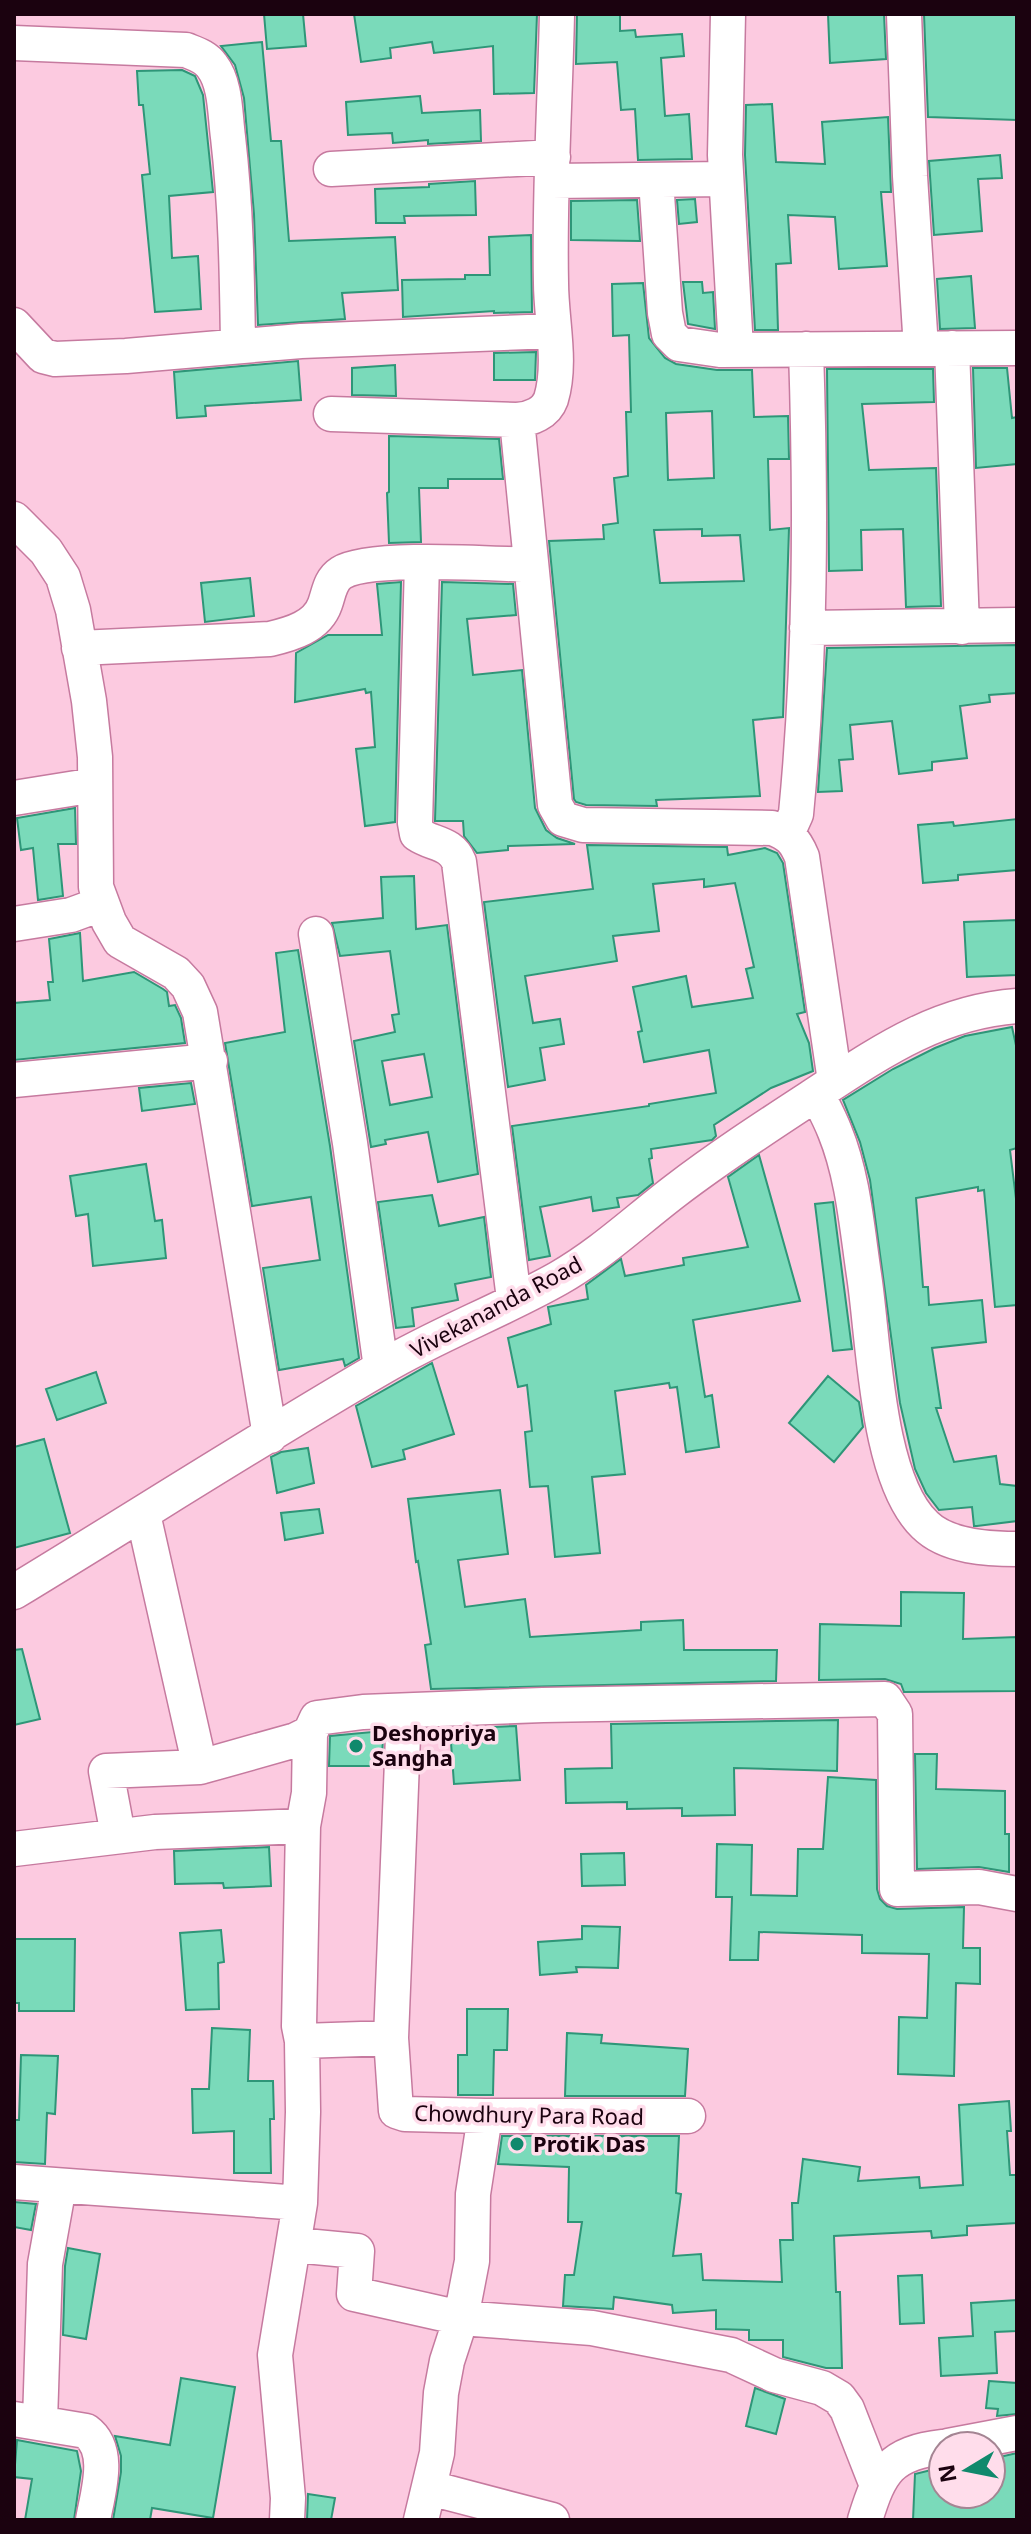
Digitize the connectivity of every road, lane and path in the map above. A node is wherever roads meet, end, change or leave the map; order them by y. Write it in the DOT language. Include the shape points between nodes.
graph roads {
  1 [pos="557,14"];
  2 [pos="728,14"];
  3 [pos="904,14"];
  4 [pos="14,43"];
  5 [pos="331,169"];
  6 [pos="553,169"];
  7 [pos="726,179"];
  8 [pos="656,180"];
  9 [pos="14,325"];
  10 [pos="554,331"];
  11 [pos="238,345"];
  12 [pos="936,348"];
  13 [pos="1017,348"];
  14 [pos="736,349"];
  15 [pos="806,349"];
  16 [pos="331,414"];
  17 [pos="517,420"];
  18 [pos="14,519"];
  19 [pos="30,551"];
  20 [pos="422,563"];
  21 [pos="531,565"];
  22 [pos="1017,625"];
  23 [pos="962,627"];
  24 [pos="807,628"];
  25 [pos="79,648"];
  26 [pos="95,785"];
  27 [pos="14,798"];
  28 [pos="787,834"];
  29 [pos="101,904"];
  30 [pos="14,924"];
  31 [pos="316,934"];
  32 [pos="1016,1014"];
  33 [pos="210,1061"];
  34 [pos="14,1080"];
  35 [pos="826,1088"];
  36 [pos="514,1299"];
  37 [pos="381,1368"];
  38 [pos="270,1436"];
  39 [pos="143,1514"];
  40 [pos="1017,1549"];
  41 [pos="14,1592"];
  42 [pos="404,1711"];
  43 [pos="310,1733"];
  44 [pos="200,1767"];
  45 [pos="303,1826"];
  46 [pos="118,1835"];
  47 [pos="14,1849"];
  48 [pos="1017,1894"];
  49 [pos="391,2038"];
  50 [pos="302,2041"];
  51 [pos="485,2116"];
  52 [pos="688,2116"];
  53 [pos="14,2182"];
  54 [pos="59,2186"];
  55 [pos="300,2203"];
  56 [pos="295,2245"];
  57 [pos="461,2318"];
  58 [pos="27,2421"];
  59 [pos="927,2449"];
  60 [pos="876,2483"];
  61 [pos="426,2504"];
  62 [pos="93,2520"];
  63 [pos="287,2520"];
  64 [pos="552,2520"];
  65 [pos="865,2520"];
  1 -- 6 [label="street"];
  2 -- 7 [label="street"];
  3 -- 12 [label="street" via="910,176"];
  4 -- 11 [label="street" via="186,50 211,64 224,105 235,196"];
  5 -- 6 [label="street"];
  6 -- 8 [label="street"];
  6 -- 10 [label="street"];
  7 -- 8 [label="street"];
  7 -- 14 [label="street"];
  8 -- 14 [label="street" via="669,334 679,344 695,348"];
  9 -- 11 [label="street" via="43,356 55,359"];
  10 -- 11 [label="street"];
  10 -- 17 [label="street" via="556,377 550,402 540,413"];
  12 -- 13 [label="street"];
  12 -- 15 [label="street"];
  12 -- 23 [label="street"];
  14 -- 15 [label="street"];
  15 -- 24 [label="street"];
  16 -- 17 [label="street"];
  17 -- 21 [label="street"];
  18 -- 19 [label="street"];
  19 -- 25 [label="street" via="63,577"];
  20 -- 21 [label="street"];
  20 -- 25 [label="street" via="356,566 338,574 324,609 291,634"];
  20 -- 36 [label="street" via="415,823 417,834 449,846 459,862"];
  21 -- 28 [label="street" via="555,805 563,819 583,825 772,828"];
  22 -- 23 [label="street"];
  23 -- 24 [label="street"];
  24 -- 28 [label="street" via="796,814"];
  25 -- 26 [label="street"];
  26 -- 27 [label="street"];
  26 -- 29 [label="street" via="96,887"];
  28 -- 35 [label="street" via="796,842 804,872"];
  29 -- 30 [label="street"];
  29 -- 33 [label="street" via="120,941 176,973 188,986 200,1012"];
  31 -- 37 [label="street"];
  32 -- 35 [label="street, Vivekananda Road" via="994,1008 954,1017 896,1043"];
  33 -- 34 [label="street"];
  33 -- 38 [label="street"];
  35 -- 36 [label="street, Vivekananda Road" via="559,1278"];
  35 -- 40 [label="street" via="844,1160 895,1474 925,1525 941,1536 968,1545"];
  36 -- 37 [label="street, Vivekananda Road"];
  37 -- 38 [label="street, Vivekananda Road"];
  38 -- 39 [label="street, Vivekananda Road"];
  39 -- 41 [label="street, Vivekananda Road"];
  39 -- 44 [label="street"];
  42 -- 43 [label="street" via="317,1718"];
  42 -- 48 [label="street" via="885,1699 895,1714 897,1889 979,1887"];
  42 -- 49 [label="street, Chowdhury Para Road"];
  43 -- 44 [label="street"];
  43 -- 45 [label="street"];
  44 -- 46 [label="street" via="106,1771"];
  45 -- 46 [label="street"];
  45 -- 50 [label="street"];
  46 -- 47 [label="street"];
  49 -- 50 [label="street"];
  49 -- 51 [label="street, Chowdhury Para Road" via="396,2111"];
  50 -- 55 [label="street"];
  51 -- 52 [label="street, Chowdhury Para Road"];
  51 -- 57 [label="street" via="473,2194 472,2261"];
  53 -- 54 [label="street"];
  54 -- 55 [label="street"];
  54 -- 58 [label="street"];
  55 -- 56 [label="street"];
  56 -- 57 [label="street" via="357,2251 354,2294"];
  56 -- 63 [label="street" via="275,2355"];
  57 -- 60 [label="street" via="633,2334 731,2355 774,2375 822,2388 847,2409"];
  57 -- 61 [label="street" via="447,2361"];
  58 -- 62 [label="street" via="86,2431 99,2443"];
  59 -- 60 [label="street" via="899,2458"];
  60 -- 65 [label="street"];
  61 -- 64 [label="street"];
}
